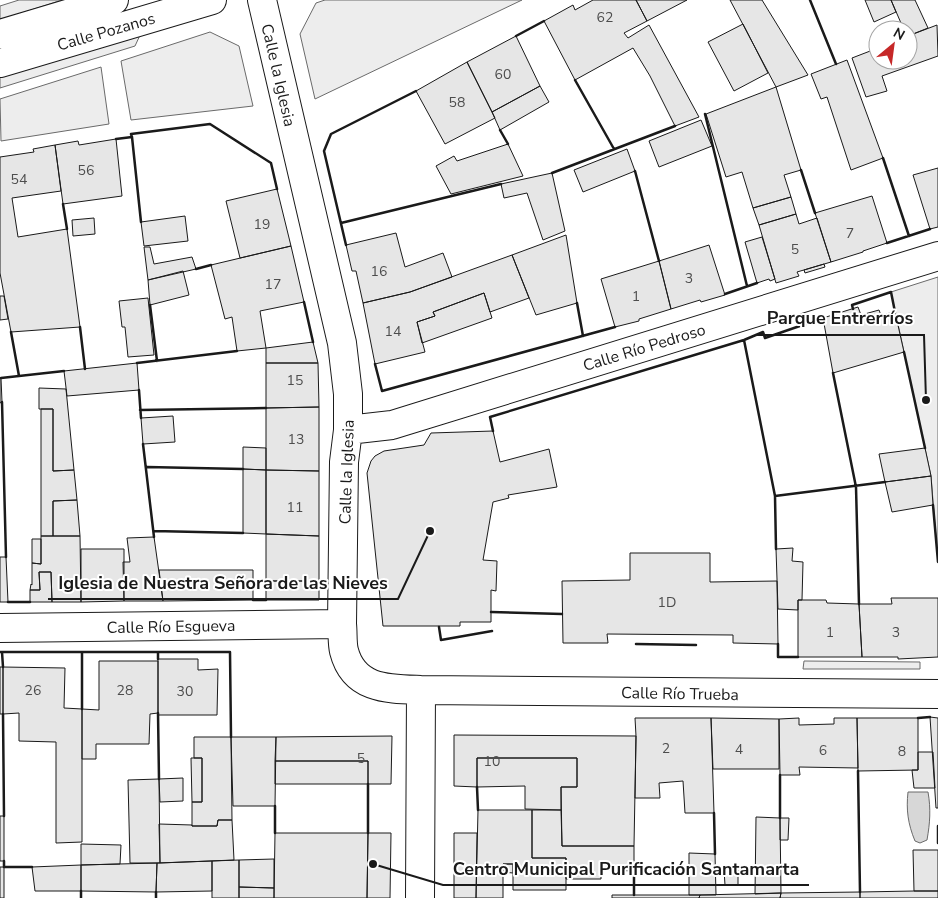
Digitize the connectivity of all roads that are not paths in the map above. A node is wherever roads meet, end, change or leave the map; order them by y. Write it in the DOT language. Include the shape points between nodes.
graph roads {
  1 [pos="114,0"];
  2 [pos="212,0"];
  3 [pos="262,0"];
  4 [pos="0,34"];
  5 [pos="0,63"];
  6 [pos="938,256"];
  7 [pos="348,430"];
  8 [pos="342,624"];
  9 [pos="0,628"];
  10 [pos="421,690"];
  11 [pos="938,694"];
  12 [pos="420,898"];
  1 -- 4 [label="street, Calle Pozanos"];
  2 -- 5 [label="street, Calle Pozanos"];
  3 -- 7 [label="street, Calle la Iglesia" via="342,343"];
  6 -- 7 [label="street, Calle Río Pedroso" via="392,425"];
  7 -- 8 [label="street, Calle la Iglesia" via="344,462"];
  8 -- 9 [label="street, Calle Río Esgueva"];
  8 -- 10 [label="street, Calle la Iglesia" via="344,650 356,674 368,683 386,689"];
  10 -- 11 [label="street, Calle Río Trueba"];
  10 -- 12 [label="street"];
}
